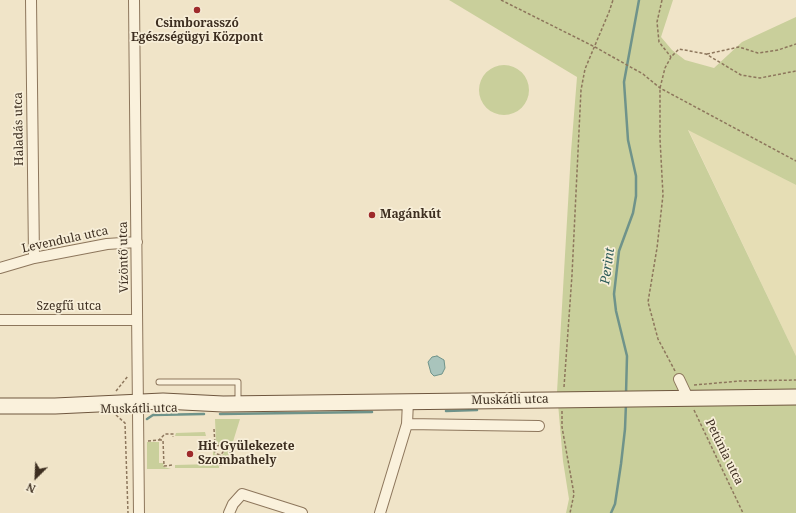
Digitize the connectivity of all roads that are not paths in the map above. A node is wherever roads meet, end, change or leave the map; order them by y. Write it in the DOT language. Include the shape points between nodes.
graph roads {
  1 [pos="31,0"];
  2 [pos="134,0"];
  3 [pos="136,242"];
  4 [pos="34,258"];
  5 [pos="0,268"];
  6 [pos="0,320"];
  7 [pos="137,320"];
  8 [pos="159,382"];
  9 [pos="796,396"];
  10 [pos="408,401"];
  11 [pos="231,404"];
  12 [pos="138,405"];
  13 [pos="0,406"];
  14 [pos="408,424"];
  15 [pos="539,426"];
  16 [pos="139,513"];
  17 [pos="229,513"];
  18 [pos="302,513"];
  19 [pos="380,513"];
  1 -- 4 [label="street, Haladás utca"];
  2 -- 3 [label="street, Vízöntő utca"];
  3 -- 4 [label="street, Levendula utca" via="108,244"];
  3 -- 7 [label="street, Vízöntő utca"];
  4 -- 5 [label="street, Levendula utca"];
  6 -- 7 [label="street, Szegfű utca"];
  7 -- 12 [label="street, Vízöntő utca"];
  8 -- 11 [label="lane" via="238,382"];
  9 -- 10 [label="main road, Muskátli utca" via="683,388 647,400"];
  10 -- 11 [label="main road, Muskátli utca"];
  10 -- 14 [label="street"];
  11 -- 12 [label="main road, Muskátli utca" via="198,408"];
  12 -- 13 [label="main road, Muskátli utca" via="88,410 55,406"];
  12 -- 16 [label="street, Vízöntő utca"];
  14 -- 15 [label="street"];
  14 -- 19 [label="street"];
  17 -- 18 [label="street" via="242,494"];
}
